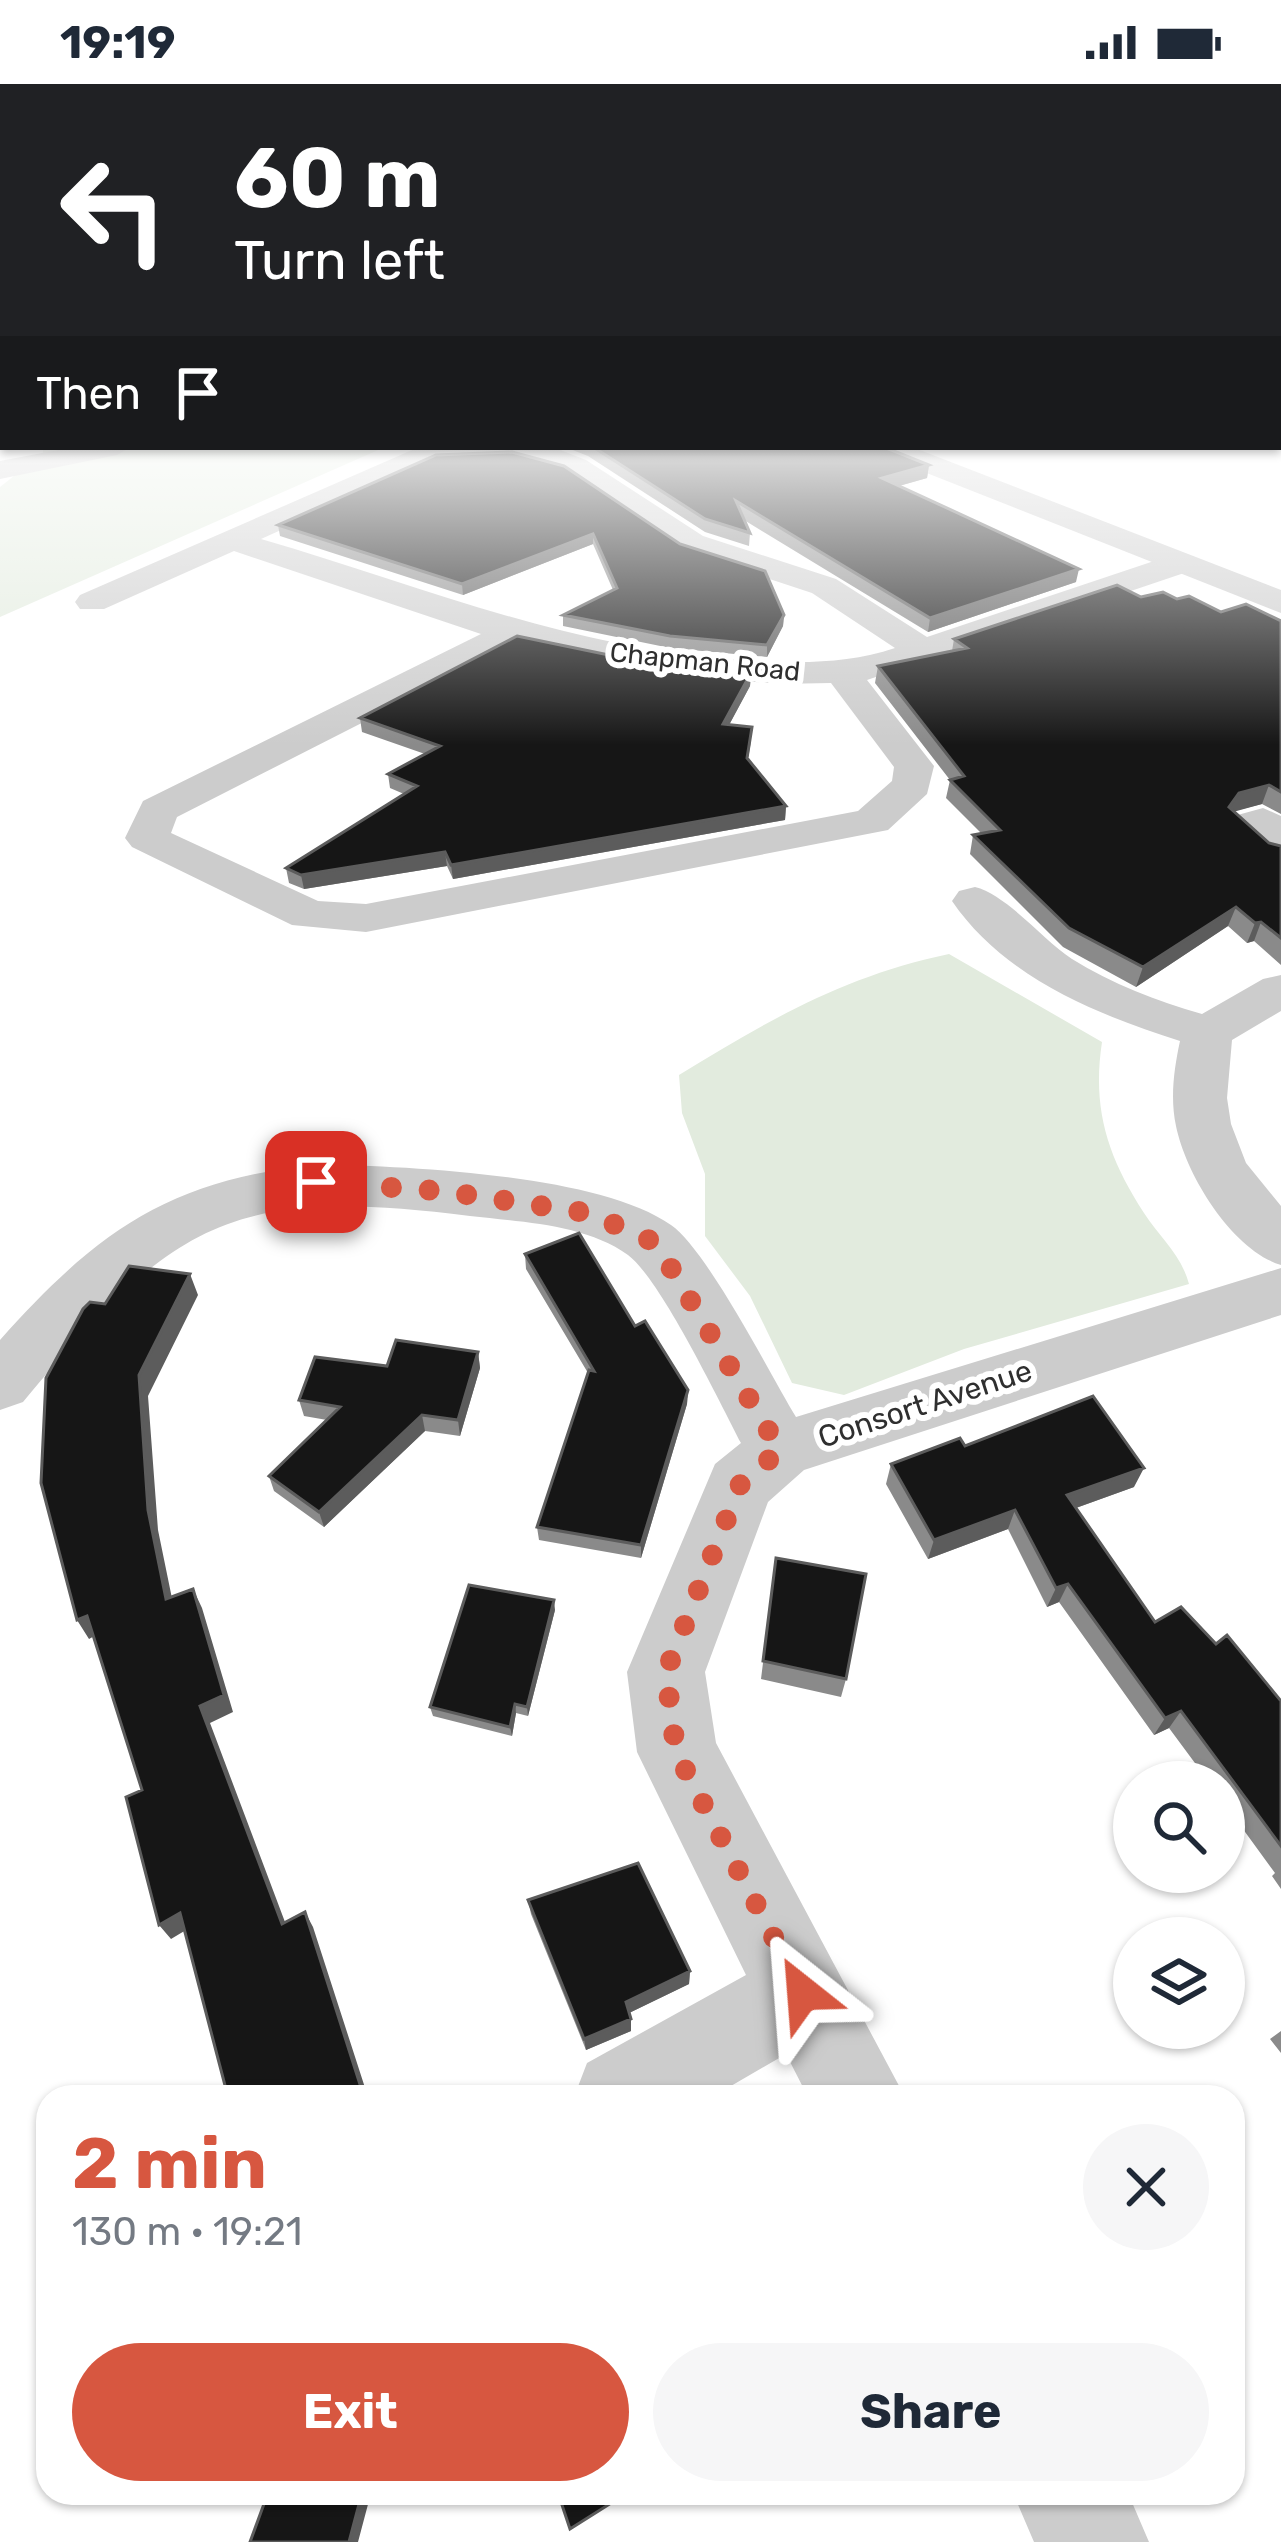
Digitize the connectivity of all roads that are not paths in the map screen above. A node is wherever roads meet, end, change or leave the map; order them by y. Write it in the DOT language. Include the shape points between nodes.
graph roads {
  1 [pos="281,516"];
  2 [pos="651,516"];
  3 [pos="1061,516"];
  4 [pos="229,538"];
  5 [pos="1181,563"];
  6 [pos="92,602"];
  7 [pos="1281,602"];
  8 [pos="515,631"];
  9 [pos="924,650"];
  10 [pos="841,672"];
  11 [pos="975,901"];
  12 [pos="1281,990"];
  13 [pos="1208,1034"];
  14 [pos="1281,1243"];
  15 [pos="1281,1292"];
  16 [pos="0,1384"];
  17 [pos="780,1450"];
  18 [pos="803,1993"];
  19 [pos="642,2085"];
  20 [pos="852,2085"];
  21 [pos="1074,2505"];
  22 [pos="1094,2542"];
  1 -- 4 [label="street"];
  2 -- 9 [label="street" via="692,543 824,586"];
  3 -- 5 [label="street"];
  4 -- 6 [label="street"];
  4 -- 8 [label="street, Chapman Road"];
  5 -- 7 [label="street"];
  5 -- 9 [label="street, Chapman Road"];
  8 -- 10 [label="street, Chapman Road" via="647,660"];
  8 -- 10 [label="street" via="158,810 147,838 309,915 366,918 832,831 873,821 912,785 914,766"];
  9 -- 10 [label="street, Chapman Road"];
  11 -- 13 [label="street" via="1081,988"];
  12 -- 13 [label="street"];
  13 -- 14 [label="street" via="1197,1081 1203,1139"];
  15 -- 17 [label="street, Consort Avenue"];
  16 -- 17 [label="street" via="64,1306 177,1216 254,1189 316,1182 442,1191 589,1213 656,1243"];
  17 -- 18 [label="street, Consort Avenue" via="740,1485 666,1672 676,1752"];
  18 -- 19 [label="street"];
  18 -- 20 [label="street, Consort Avenue"];
  21 -- 22 [label="street"];
}
